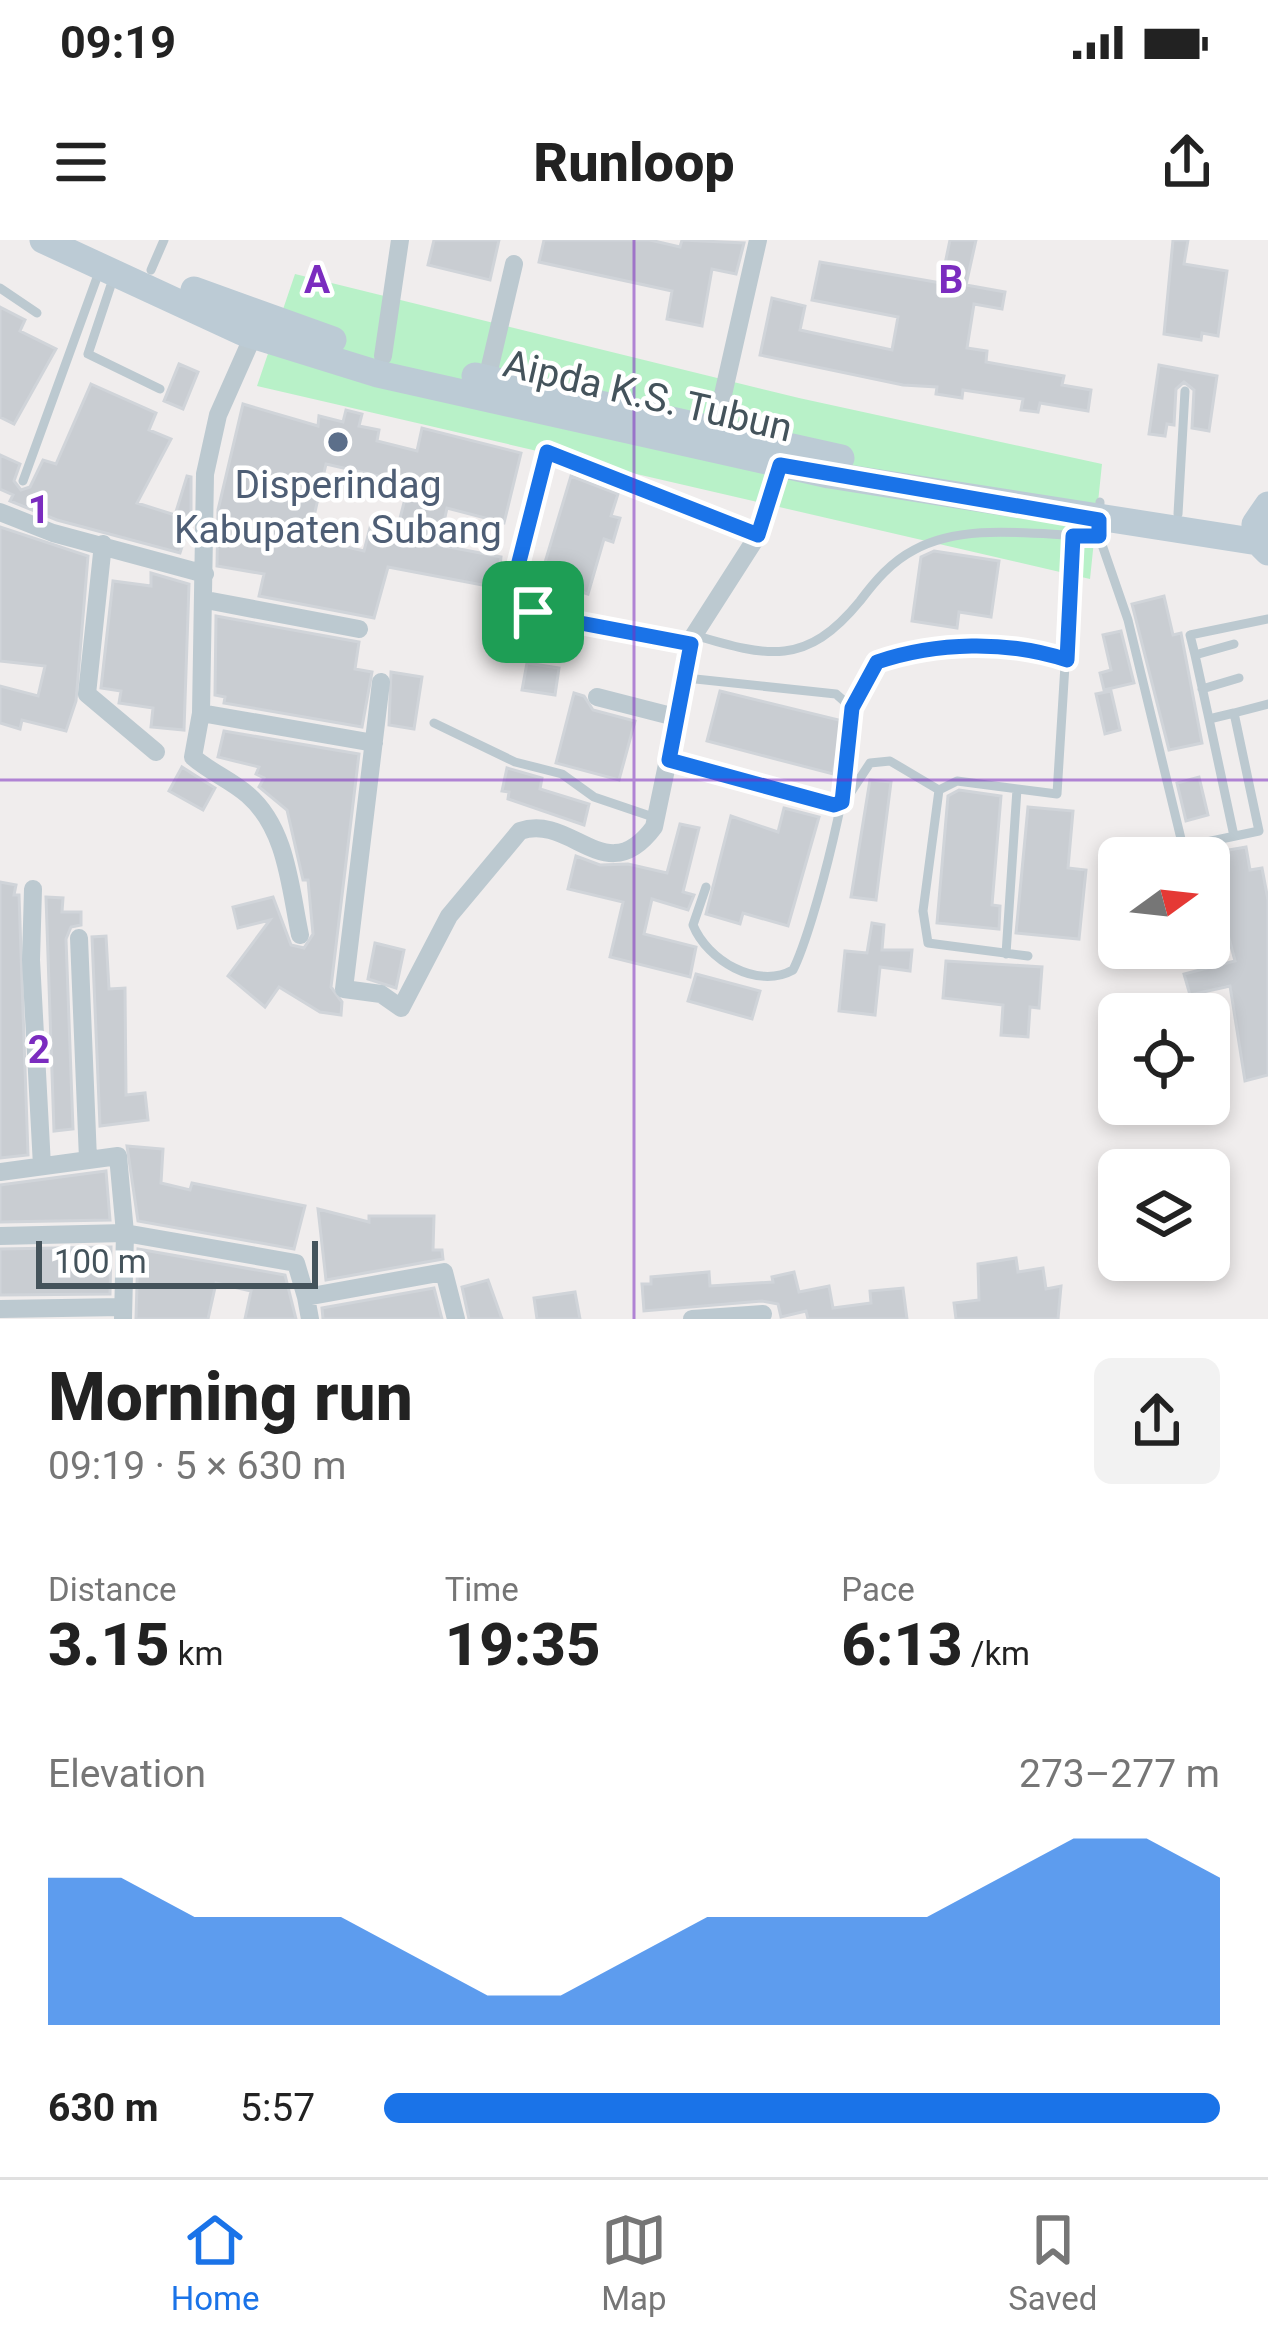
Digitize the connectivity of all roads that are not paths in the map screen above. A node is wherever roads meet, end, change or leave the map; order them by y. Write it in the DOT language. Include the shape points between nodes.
graph roads {
  1 [pos="43,240"];
  2 [pos="87,240"];
  3 [pos="164,240"];
  4 [pos="400,240"];
  5 [pos="758,240"];
  6 [pos="514,264"];
  7 [pos="108,270"];
  8 [pos="151,270"];
  9 [pos="0,289"];
  10 [pos="37,313"];
  11 [pos="254,336"];
  12 [pos="383,356"];
  13 [pos="488,379"];
  14 [pos="160,388"];
  15 [pos="1185,391"];
  16 [pos="715,430"];
  17 [pos="780,465"];
  18 [pos="23,481"];
  19 [pos="0,512"];
  20 [pos="1178,514"];
  21 [pos="1099,520"];
  22 [pos="1262,531"];
  23 [pos="758,535"];
  24 [pos="1073,536"];
  25 [pos="103,544"];
  26 [pos="205,574"];
  27 [pos="206,600"];
  28 [pos="1268,619"];
  29 [pos="359,629"];
  30 [pos="693,640"];
  31 [pos="1234,644"];
  32 [pos="1195,655"];
  33 [pos="1067,660"];
  34 [pos="686,678"];
  35 [pos="1239,678"];
  36 [pos="380,682"];
  37 [pos="1202,689"];
  38 [pos="597,697"];
  39 [pos="1268,704"];
  40 [pos="852,708"];
  41 [pos="1234,712"];
  42 [pos="201,713"];
  43 [pos="679,718"];
  44 [pos="1210,719"];
  45 [pos="434,723"];
  46 [pos="374,743"];
  47 [pos="156,752"];
  48 [pos="669,760"];
  49 [pos="1017,789"];
  50 [pos="939,790"];
  51 [pos="842,802"];
  52 [pos="656,818"];
  53 [pos="1234,836"];
  54 [pos="706,887"];
  55 [pos="33,889"];
  56 [pos="300,935"];
  57 [pos="79,938"];
  58 [pos="1006,954"];
  59 [pos="1028,956"];
  60 [pos="88,1159"];
  61 [pos="42,1166"];
  62 [pos="0,1172"];
  63 [pos="125,1233"];
  64 [pos="0,1236"];
  65 [pos="306,1298"];
  66 [pos="0,1310"];
  67 [pos="123,1313"];
  68 [pos="763,1314"];
  69 [pos="310,1319"];
  70 [pos="456,1319"];
  71 [pos="692,1319"];
  1 -- 7 [label="street, Aipda K.S. Tubun"];
  2 -- 8 [label="street, Aipda K.S. Tubun"];
  3 -- 8 [label="lane"];
  4 -- 12 [label="street"];
  5 -- 16 [label="street"];
  6 -- 13 [label="street"];
  7 -- 11 [label="street, Aipda K.S. Tubun"];
  7 -- 14 [label="lane" via="88,354"];
  7 -- 18 [label="lane"];
  8 -- 12 [label="street, Aipda K.S. Tubun"];
  9 -- 10 [label="lane"];
  11 -- 17 [label="street, Aipda K.S. Tubun" via="378,374"];
  11 -- 26 [label="street" via="210,442"];
  12 -- 13 [label="street, Aipda K.S. Tubun"];
  13 -- 16 [label="street, Aipda K.S. Tubun"];
  15 -- 20 [label="lane"];
  16 -- 21 [label="street, Aipda K.S. Tubun"];
  17 -- 21 [label="street, Aipda K.S. Tubun"];
  17 -- 23 [label="street"];
  19 -- 25 [label="street"];
  20 -- 21 [label="street, Aipda K.S. Tubun"];
  20 -- 22 [label="street, Aipda K.S. Tubun"];
  21 -- 22 [label="street, Aipda K.S. Tubun"];
  21 -- 24 [label="lane"];
  21 -- 53 [label="lane" via="1183,847"];
  23 -- 30 [label="street"];
  23 -- 30 [label="street" via="547,452 507,609"];
  24 -- 30 [label="lane" via="994,532 917,548 828,634 794,652"];
  24 -- 33 [label="lane"];
  25 -- 26 [label="street"];
  25 -- 47 [label="street" via="87,694"];
  26 -- 27 [label="street"];
  27 -- 29 [label="street"];
  27 -- 42 [label="street"];
  28 -- 32 [label="lane" via="1190,635"];
  30 -- 34 [label="street"];
  31 -- 32 [label="lane"];
  32 -- 37 [label="lane"];
  33 -- 40 [label="lane" via="1031,648 902,656 877,662"];
  33 -- 49 [label="lane" via="1060,787 1053,796"];
  34 -- 40 [label="lane" via="801,687 836,694"];
  34 -- 43 [label="street"];
  35 -- 37 [label="lane"];
  36 -- 46 [label="street"];
  37 -- 44 [label="lane"];
  38 -- 43 [label="street"];
  39 -- 41 [label="lane"];
  40 -- 51 [label="lane"];
  41 -- 44 [label="lane"];
  41 -- 53 [label="lane" via="1259,831"];
  42 -- 46 [label="street"];
  42 -- 56 [label="street" via="194,758 268,818"];
  43 -- 48 [label="street"];
  44 -- 53 [label="lane"];
  45 -- 52 [label="lane"];
  46 -- 52 [label="street" via="344,988 381,994 400,1008 449,916 520,831 545,828 610,854 644,840"];
  48 -- 51 [label="lane"];
  48 -- 52 [label="street"];
  49 -- 50 [label="lane" via="957,781"];
  49 -- 58 [label="lane"];
  50 -- 51 [label="lane" via="879,760"];
  50 -- 58 [label="lane" via="923,934 928,943"];
  51 -- 54 [label="lane" via="793,970 762,977 713,957 693,925"];
  55 -- 61 [label="street"];
  57 -- 60 [label="street"];
  58 -- 59 [label="lane"];
  60 -- 61 [label="street"];
  60 -- 63 [label="street" via="119,1158"];
  61 -- 62 [label="street"];
  63 -- 64 [label="street"];
  63 -- 65 [label="street" via="296,1263"];
  63 -- 67 [label="street"];
  65 -- 69 [label="street"];
  65 -- 70 [label="street" via="444,1272"];
  66 -- 67 [label="street"];
  68 -- 71 [label="street"];
}
